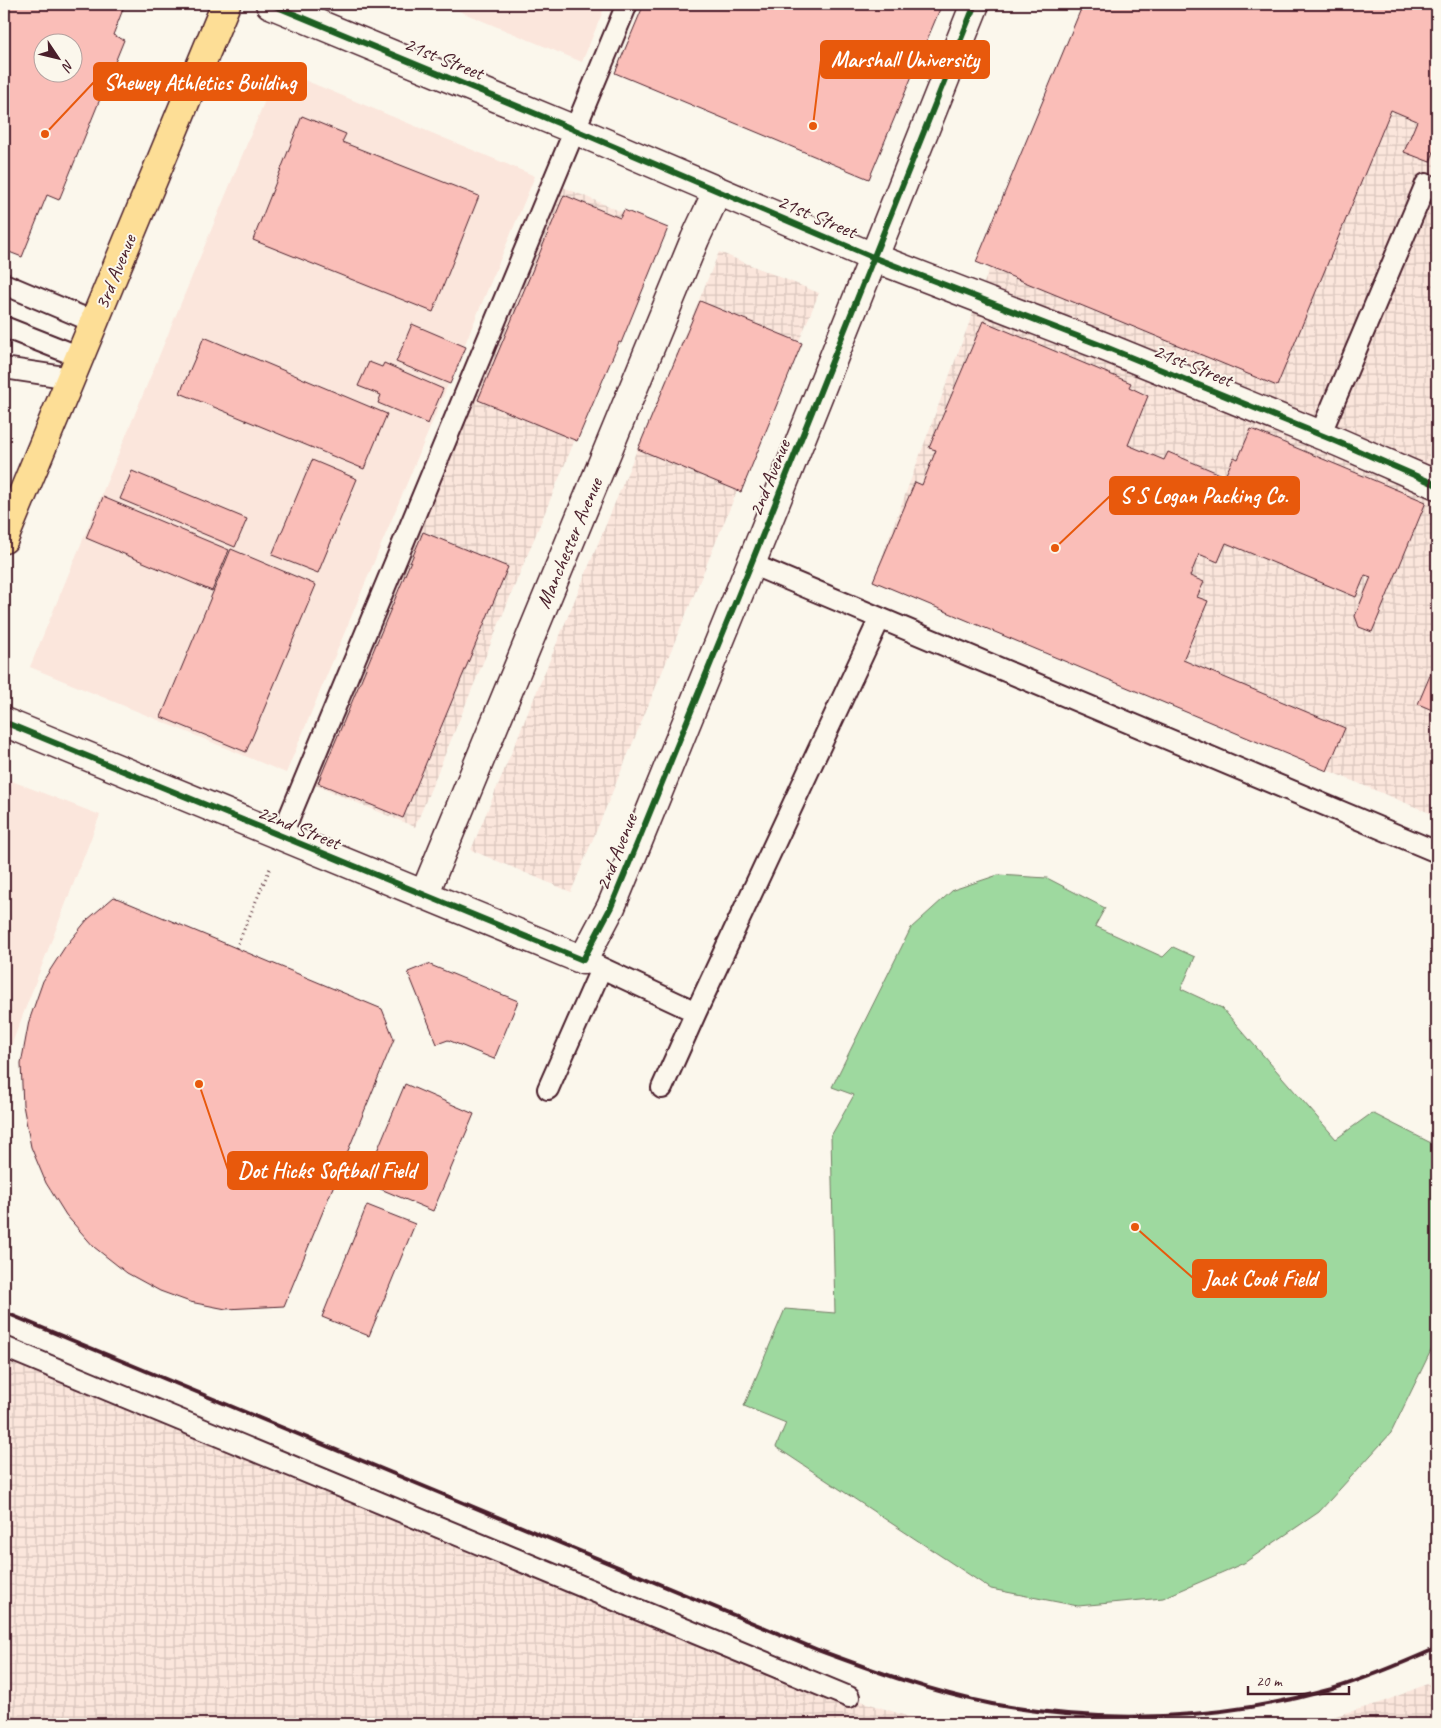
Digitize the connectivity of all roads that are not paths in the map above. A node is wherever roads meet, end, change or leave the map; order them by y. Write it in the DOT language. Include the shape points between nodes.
graph roads {
  1 [pos="226,4"];
  2 [pos="270,4"];
  3 [pos="627,4"];
  4 [pos="976,4"];
  5 [pos="575,130"];
  6 [pos="1437,189"];
  7 [pos="717,192"];
  8 [pos="874,258"];
  9 [pos="4,284"];
  10 [pos="94,322"];
  11 [pos="4,327"];
  12 [pos="4,368"];
  13 [pos="75,368"];
  14 [pos="1320,435"];
  15 [pos="1437,485"];
  16 [pos="4,539"];
  17 [pos="751,564"];
  18 [pos="880,618"];
  19 [pos="4,722"];
  20 [pos="278,848"];
  21 [pos="1437,852"];
  22 [pos="424,895"];
  23 [pos="592,964"];
  24 [pos="696,1012"];
  25 [pos="662,1088"];
  26 [pos="548,1089"];
  27 [pos="4,1347"];
  28 [pos="849,1697"];
  1 -- 10 [label="main road, 3rd Avenue"];
  2 -- 5 [label="street, 21st Street"];
  3 -- 5 [label="lane"];
  4 -- 8 [label="street, 2nd Avenue"];
  5 -- 7 [label="street, 21st Street"];
  5 -- 20 [label="lane"];
  6 -- 14 [label="lane" via="1426,184"];
  7 -- 8 [label="street, 21st Street"];
  7 -- 22 [label="street, Manchester Avenue"];
  8 -- 14 [label="street, 21st Street" via="1108,348"];
  8 -- 17 [label="street, 2nd Avenue"];
  9 -- 10 [label="lane"];
  10 -- 13 [label="main road, 3rd Avenue"];
  11 -- 13 [label="lane"];
  12 -- 13 [label="lane"];
  13 -- 16 [label="main road, 3rd Avenue"];
  14 -- 15 [label="street, 21st Street"];
  17 -- 18 [label="lane"];
  17 -- 23 [label="street, 2nd Avenue" via="611,907"];
  18 -- 21 [label="lane"];
  18 -- 24 [label="lane"];
  19 -- 20 [label="street, 22nd Street"];
  20 -- 22 [label="street, 22nd Street"];
  22 -- 23 [label="street, 22nd Street"];
  23 -- 24 [label="lane"];
  23 -- 26 [label="lane"];
  24 -- 25 [label="lane"];
  27 -- 28 [label="lane"];
}
